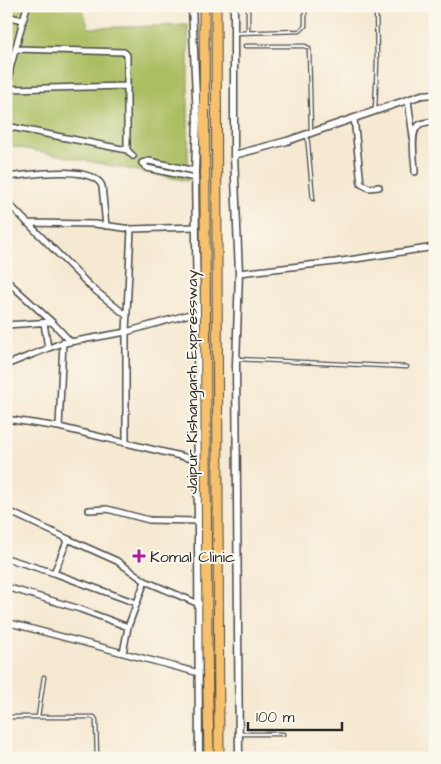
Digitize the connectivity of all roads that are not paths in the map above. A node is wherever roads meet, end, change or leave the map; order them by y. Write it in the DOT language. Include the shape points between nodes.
graph roads {
  1 [pos="27,6"];
  2 [pos="192,6"];
  3 [pos="204,6"];
  4 [pos="216,6"];
  5 [pos="234,6"];
  6 [pos="248,6"];
  7 [pos="305,6"];
  8 [pos="376,6"];
  9 [pos="6,16"];
  10 [pos="24,20"];
  11 [pos="234,33"];
  12 [pos="248,33"];
  13 [pos="245,46"];
  14 [pos="16,49"];
  15 [pos="127,86"];
  16 [pos="9,89"];
  17 [pos="435,94"];
  18 [pos="408,100"];
  19 [pos="375,111"];
  20 [pos="354,118"];
  21 [pos="6,121"];
  22 [pos="435,121"];
  23 [pos="6,126"];
  24 [pos="309,132"];
  25 [pos="413,138"];
  26 [pos="127,150"];
  27 [pos="234,155"];
  28 [pos="133,156"];
  29 [pos="416,172"];
  30 [pos="195,174"];
  31 [pos="6,177"];
  32 [pos="379,187"];
  33 [pos="313,199"];
  34 [pos="6,201"];
  35 [pos="26,223"];
  36 [pos="106,226"];
  37 [pos="196,227"];
  38 [pos="131,229"];
  39 [pos="435,247"];
  40 [pos="238,273"];
  41 [pos="6,280"];
  42 [pos="197,312"];
  43 [pos="127,316"];
  44 [pos="52,322"];
  45 [pos="44,323"];
  46 [pos="6,325"];
  47 [pos="126,332"];
  48 [pos="70,341"];
  49 [pos="63,342"];
  50 [pos="48,348"];
  51 [pos="236,359"];
  52 [pos="6,365"];
  53 [pos="407,367"];
  54 [pos="6,419"];
  55 [pos="59,427"];
  56 [pos="126,443"];
  57 [pos="197,460"];
  58 [pos="6,510"];
  59 [pos="89,510"];
  60 [pos="197,521"];
  61 [pos="68,539"];
  62 [pos="6,558"];
  63 [pos="54,573"];
  64 [pos="145,581"];
  65 [pos="6,587"];
  66 [pos="136,603"];
  67 [pos="199,604"];
  68 [pos="6,622"];
  69 [pos="128,627"];
  70 [pos="123,652"];
  71 [pos="199,673"];
  72 [pos="44,677"];
  73 [pos="38,716"];
  74 [pos="6,717"];
  75 [pos="238,734"];
  76 [pos="283,734"];
  77 [pos="97,758"];
  78 [pos="199,758"];
  79 [pos="209,758"];
  80 [pos="219,758"];
  81 [pos="239,758"];
  1 -- 10 [label="street"];
  2 -- 30 [label="street" via="197,120"];
  3 -- 79 [label="highway, Jaipur Kishangarh Expressway"];
  4 -- 80 [label="highway, Jaipur Kishangarh Expressway"];
  5 -- 11 [label="street"];
  6 -- 12 [label="lane"];
  7 -- 12 [label="lane" via="305,26 300,31"];
  8 -- 19 [label="lane"];
  9 -- 10 [label="street"];
  10 -- 14 [label="street"];
  11 -- 12 [label="lane"];
  11 -- 27 [label="street"];
  13 -- 24 [label="lane" via="308,48"];
  14 -- 15 [label="street" via="124,52 127,55"];
  14 -- 16 [label="street"];
  15 -- 16 [label="street"];
  15 -- 26 [label="street"];
  16 -- 21 [label="street"];
  17 -- 18 [label="street"];
  18 -- 19 [label="street"];
  18 -- 25 [label="street"];
  19 -- 20 [label="street"];
  20 -- 24 [label="street"];
  20 -- 32 [label="street" via="361,184 369,188"];
  22 -- 25 [label="street" via="417,126"];
  23 -- 26 [label="street"];
  24 -- 27 [label="street"];
  24 -- 33 [label="lane"];
  25 -- 29 [label="street"];
  26 -- 28 [label="street"];
  27 -- 40 [label="street"];
  30 -- 30 [label="street" via="147,168 142,163 149,161"];
  30 -- 37 [label="street"];
  31 -- 36 [label="street" via="81,173 93,176 102,186"];
  34 -- 35 [label="street"];
  35 -- 36 [label="street"];
  35 -- 43 [label="street"];
  36 -- 38 [label="street"];
  37 -- 38 [label="street"];
  37 -- 42 [label="street"];
  38 -- 43 [label="street"];
  39 -- 40 [label="street"];
  40 -- 51 [label="street"];
  41 -- 44 [label="street"];
  42 -- 47 [label="street"];
  42 -- 57 [label="street"];
  43 -- 47 [label="street"];
  44 -- 45 [label="street"];
  44 -- 48 [label="street"];
  45 -- 46 [label="street"];
  45 -- 50 [label="street"];
  47 -- 48 [label="street"];
  47 -- 56 [label="street"];
  48 -- 49 [label="street"];
  49 -- 50 [label="street"];
  49 -- 55 [label="street"];
  50 -- 52 [label="street"];
  51 -- 53 [label="lane"];
  51 -- 75 [label="street"];
  54 -- 55 [label="street"];
  55 -- 56 [label="street"];
  56 -- 57 [label="street"];
  57 -- 60 [label="street"];
  58 -- 61 [label="street"];
  59 -- 60 [label="street" via="107,508 149,520"];
  60 -- 67 [label="street"];
  61 -- 63 [label="street"];
  61 -- 64 [label="street" via="117,562"];
  62 -- 63 [label="street"];
  63 -- 66 [label="street"];
  64 -- 66 [label="street"];
  64 -- 67 [label="street"];
  65 -- 69 [label="street"];
  66 -- 69 [label="street"];
  67 -- 71 [label="street"];
  68 -- 70 [label="street"];
  69 -- 70 [label="street"];
  70 -- 71 [label="street"];
  71 -- 78 [label="street"];
  72 -- 73 [label="lane"];
  73 -- 74 [label="lane"];
  73 -- 77 [label="lane" via="94,717"];
  75 -- 76 [label="lane"];
  75 -- 81 [label="street"];
}
